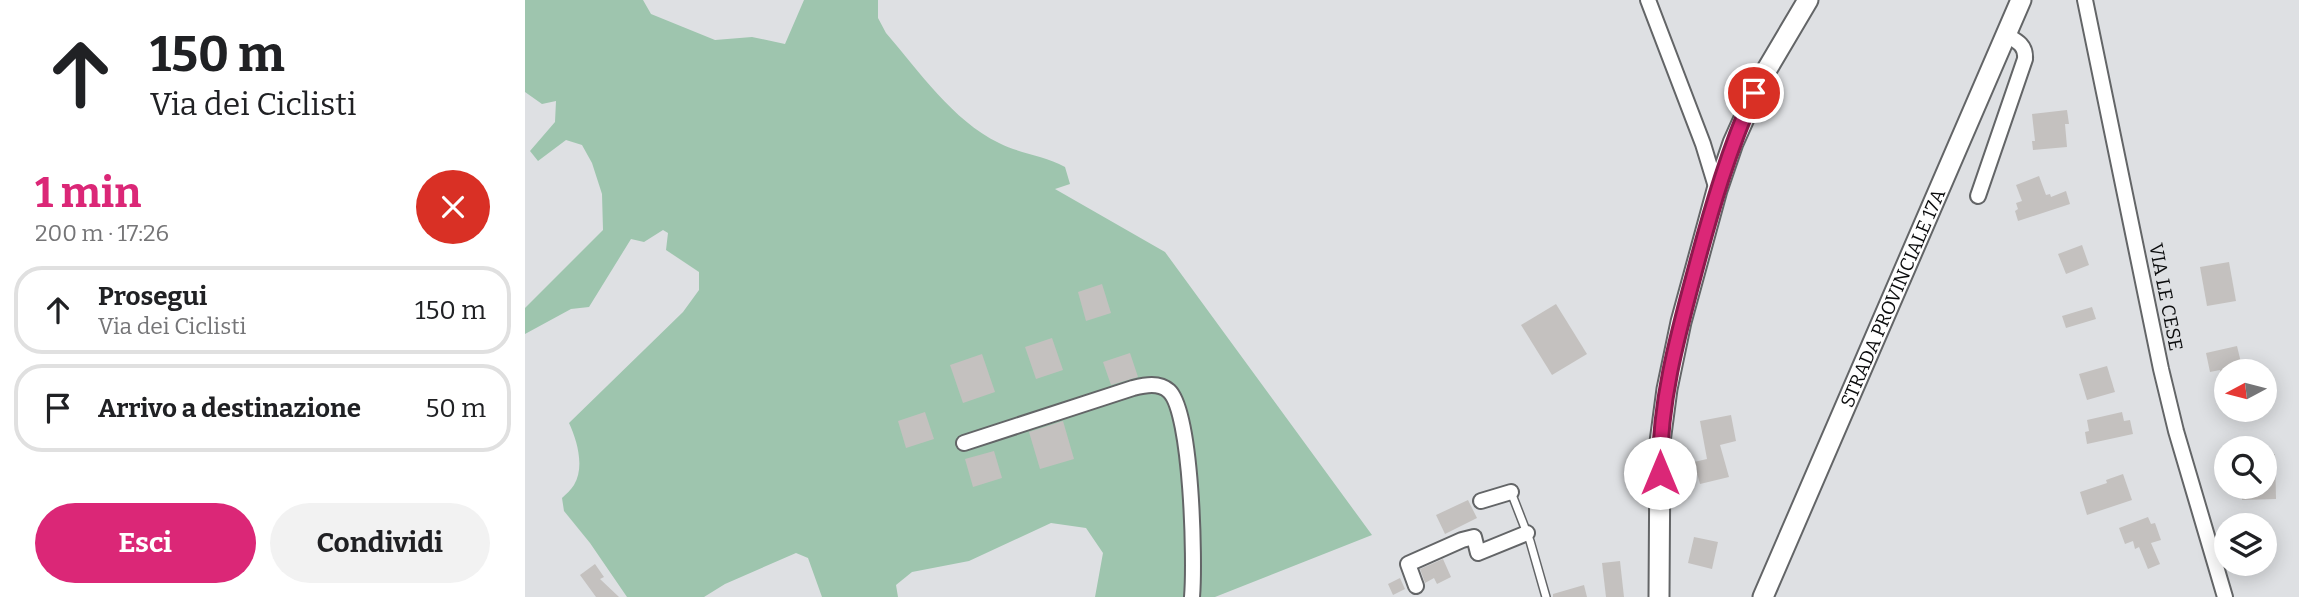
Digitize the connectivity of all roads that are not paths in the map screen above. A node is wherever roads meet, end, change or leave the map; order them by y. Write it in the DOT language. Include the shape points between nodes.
graph roads {
  1 [pos="1648,0"];
  2 [pos="1808,0"];
  3 [pos="2021,0"];
  4 [pos="2085,0"];
  5 [pos="2006,35"];
  6 [pos="1717,190"];
  7 [pos="1978,196"];
  8 [pos="964,443"];
  9 [pos="1511,492"];
  10 [pos="1481,501"];
  11 [pos="1527,533"];
  12 [pos="1416,586"];
  13 [pos="1192,597"];
  14 [pos="1546,597"];
  15 [pos="1659,597"];
  16 [pos="1763,597"];
  17 [pos="2225,597"];
  1 -- 6 [label="street"];
  2 -- 6 [label="main road" via="1754,93"];
  3 -- 5 [label="main road, STRADA PROVINCIALE 17A"];
  4 -- 17 [label="street, VIA LE CESE" via="2161,369"];
  5 -- 7 [label="street" via="2021,44 2025,59"];
  5 -- 16 [label="main road, STRADA PROVINCIALE 17A"];
  6 -- 15 [label="main road" via="1681,321 1662,421"];
  8 -- 13 [label="street" via="1133,388 1154,385 1167,389 1179,410 1190,486"];
  9 -- 10 [label="street"];
  9 -- 11 [label="lane"];
  11 -- 12 [label="street" via="1478,553 1473,537 1408,564"];
  11 -- 14 [label="lane"];
}
